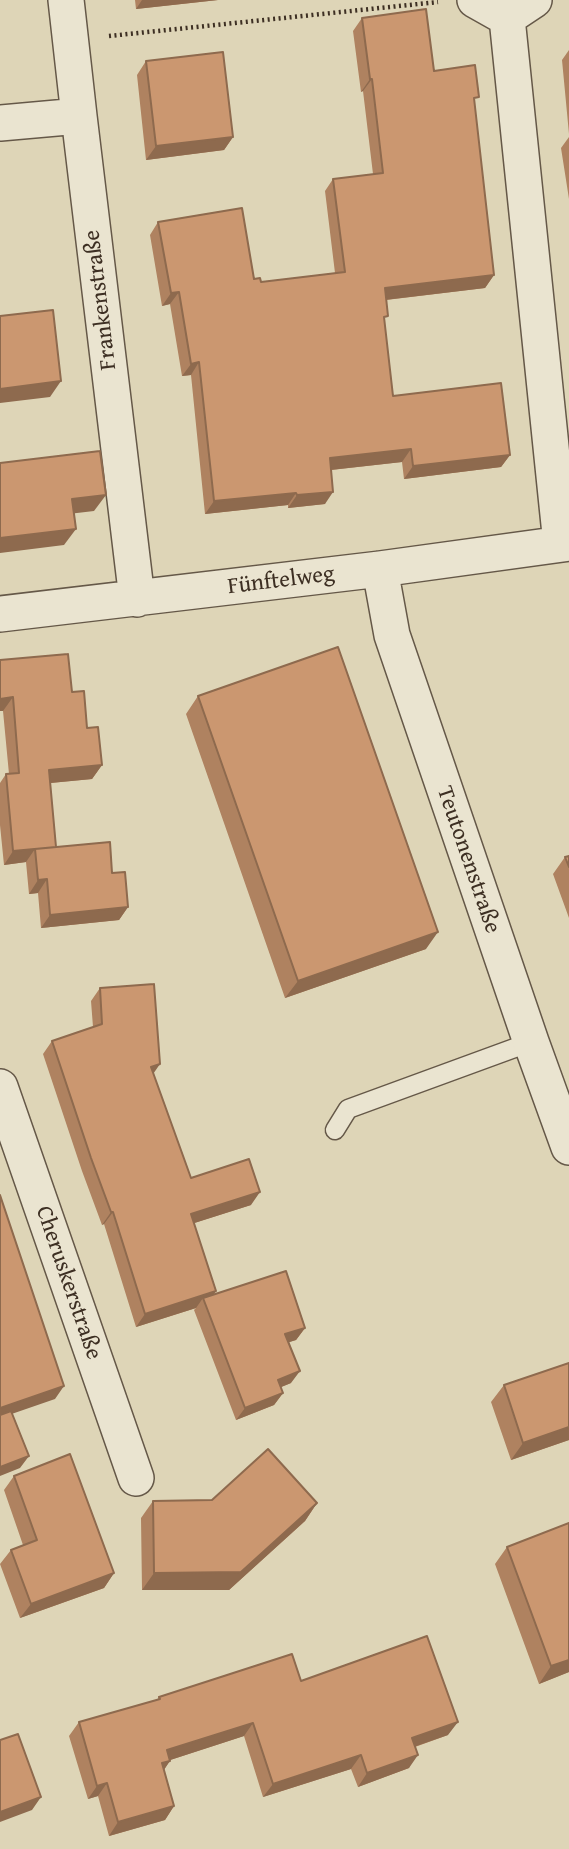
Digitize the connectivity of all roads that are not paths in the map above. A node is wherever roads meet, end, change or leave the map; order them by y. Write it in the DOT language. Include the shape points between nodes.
graph roads {
  1 [pos="66,0"];
  2 [pos="461,1"];
  3 [pos="521,9"];
  4 [pos="79,116"];
  5 [pos="0,123"];
  6 [pos="565,543"];
  7 [pos="380,569"];
  8 [pos="137,599"];
  9 [pos="0,614"];
  10 [pos="531,1042"];
  11 [pos="0,1087"];
  12 [pos="335,1130"];
  13 [pos="569,1147"];
  14 [pos="136,1478"];
  1 -- 4 [label="street, Frankenstraße"];
  2 -- 3 [label="street, Fünftelweg"];
  3 -- 6 [label="street, Fünftelweg"];
  4 -- 5 [label="street"];
  4 -- 8 [label="street, Frankenstraße"];
  6 -- 7 [label="street, Fünftelweg"];
  7 -- 8 [label="street, Fünftelweg"];
  7 -- 10 [label="street, Teutonenstraße" via="391,635"];
  8 -- 9 [label="street, Fünftelweg"];
  10 -- 12 [label="lane" via="348,1108"];
  10 -- 13 [label="street, Teutonenstraße"];
  11 -- 14 [label="street, Cheruskerstraße"];
}
